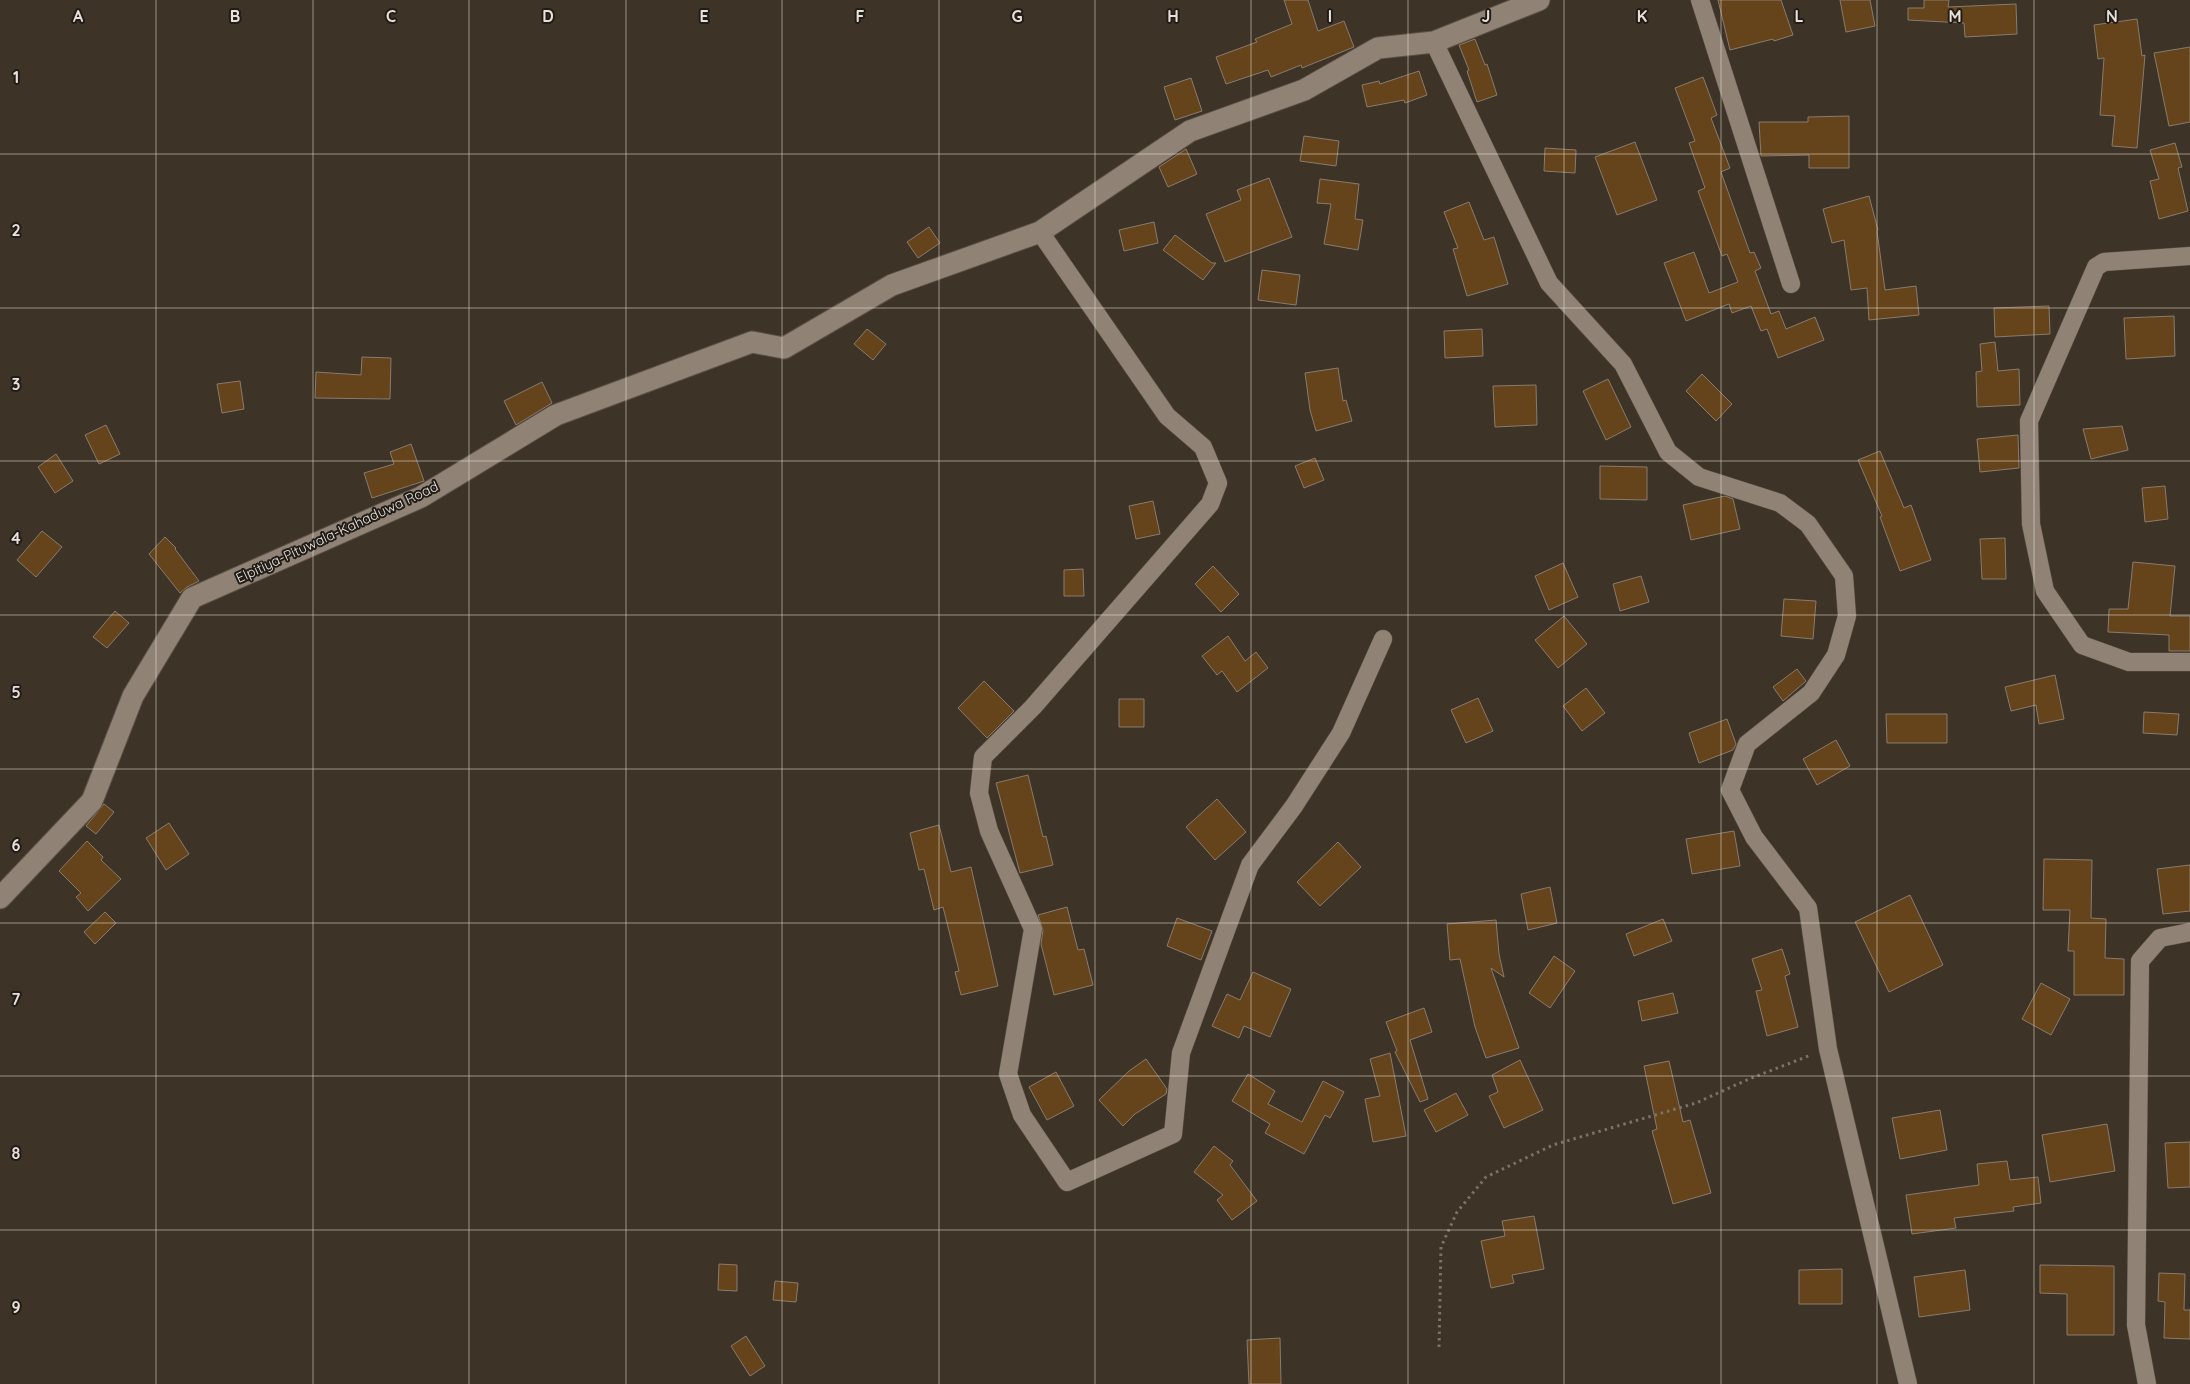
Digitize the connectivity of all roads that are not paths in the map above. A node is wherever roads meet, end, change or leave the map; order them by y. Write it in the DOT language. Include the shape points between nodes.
graph roads {
  1 [pos="1539,0"];
  2 [pos="1700,0"];
  3 [pos="1434,42"];
  4 [pos="1040,232"];
  5 [pos="2190,256"];
  6 [pos="1791,284"];
  7 [pos="1383,639"];
  8 [pos="2190,662"];
  9 [pos="0,898"];
  10 [pos="2190,932"];
  11 [pos="1908,1384"];
  12 [pos="2147,1384"];
  1 -- 3 [label="street, Elpitiya-Pituwala-Kahaduwa Road"];
  2 -- 6 [label="street"];
  3 -- 4 [label="street, Elpitiya-Pituwala-Kahaduwa Road" via="1378,48 1304,90 1190,131"];
  3 -- 11 [label="street" via="1549,283 1623,364 1668,452 1699,477 1780,504 1808,524 1844,576 1847,616 1836,654 1811,693 1747,744 1730,790 1754,837 1808,908 1828,1049"];
  4 -- 7 [label="street" via="1167,416 1203,447 1218,483 1210,504 1033,707 983,757 979,793 989,831 1033,929 1008,1074 1022,1115 1067,1182 1173,1134 1181,1053 1250,865 1294,806 1341,733"];
  4 -- 9 [label="street, Elpitiya-Pituwala-Kahaduwa Road" via="892,285 784,348 752,342 556,415 421,497 192,598 133,696 92,801"];
  5 -- 8 [label="street" via="2104,262 2096,267 2029,421 2031,524 2045,591 2082,645 2129,662"];
  10 -- 12 [label="street" via="2160,938 2140,961 2136,1325"];
}
